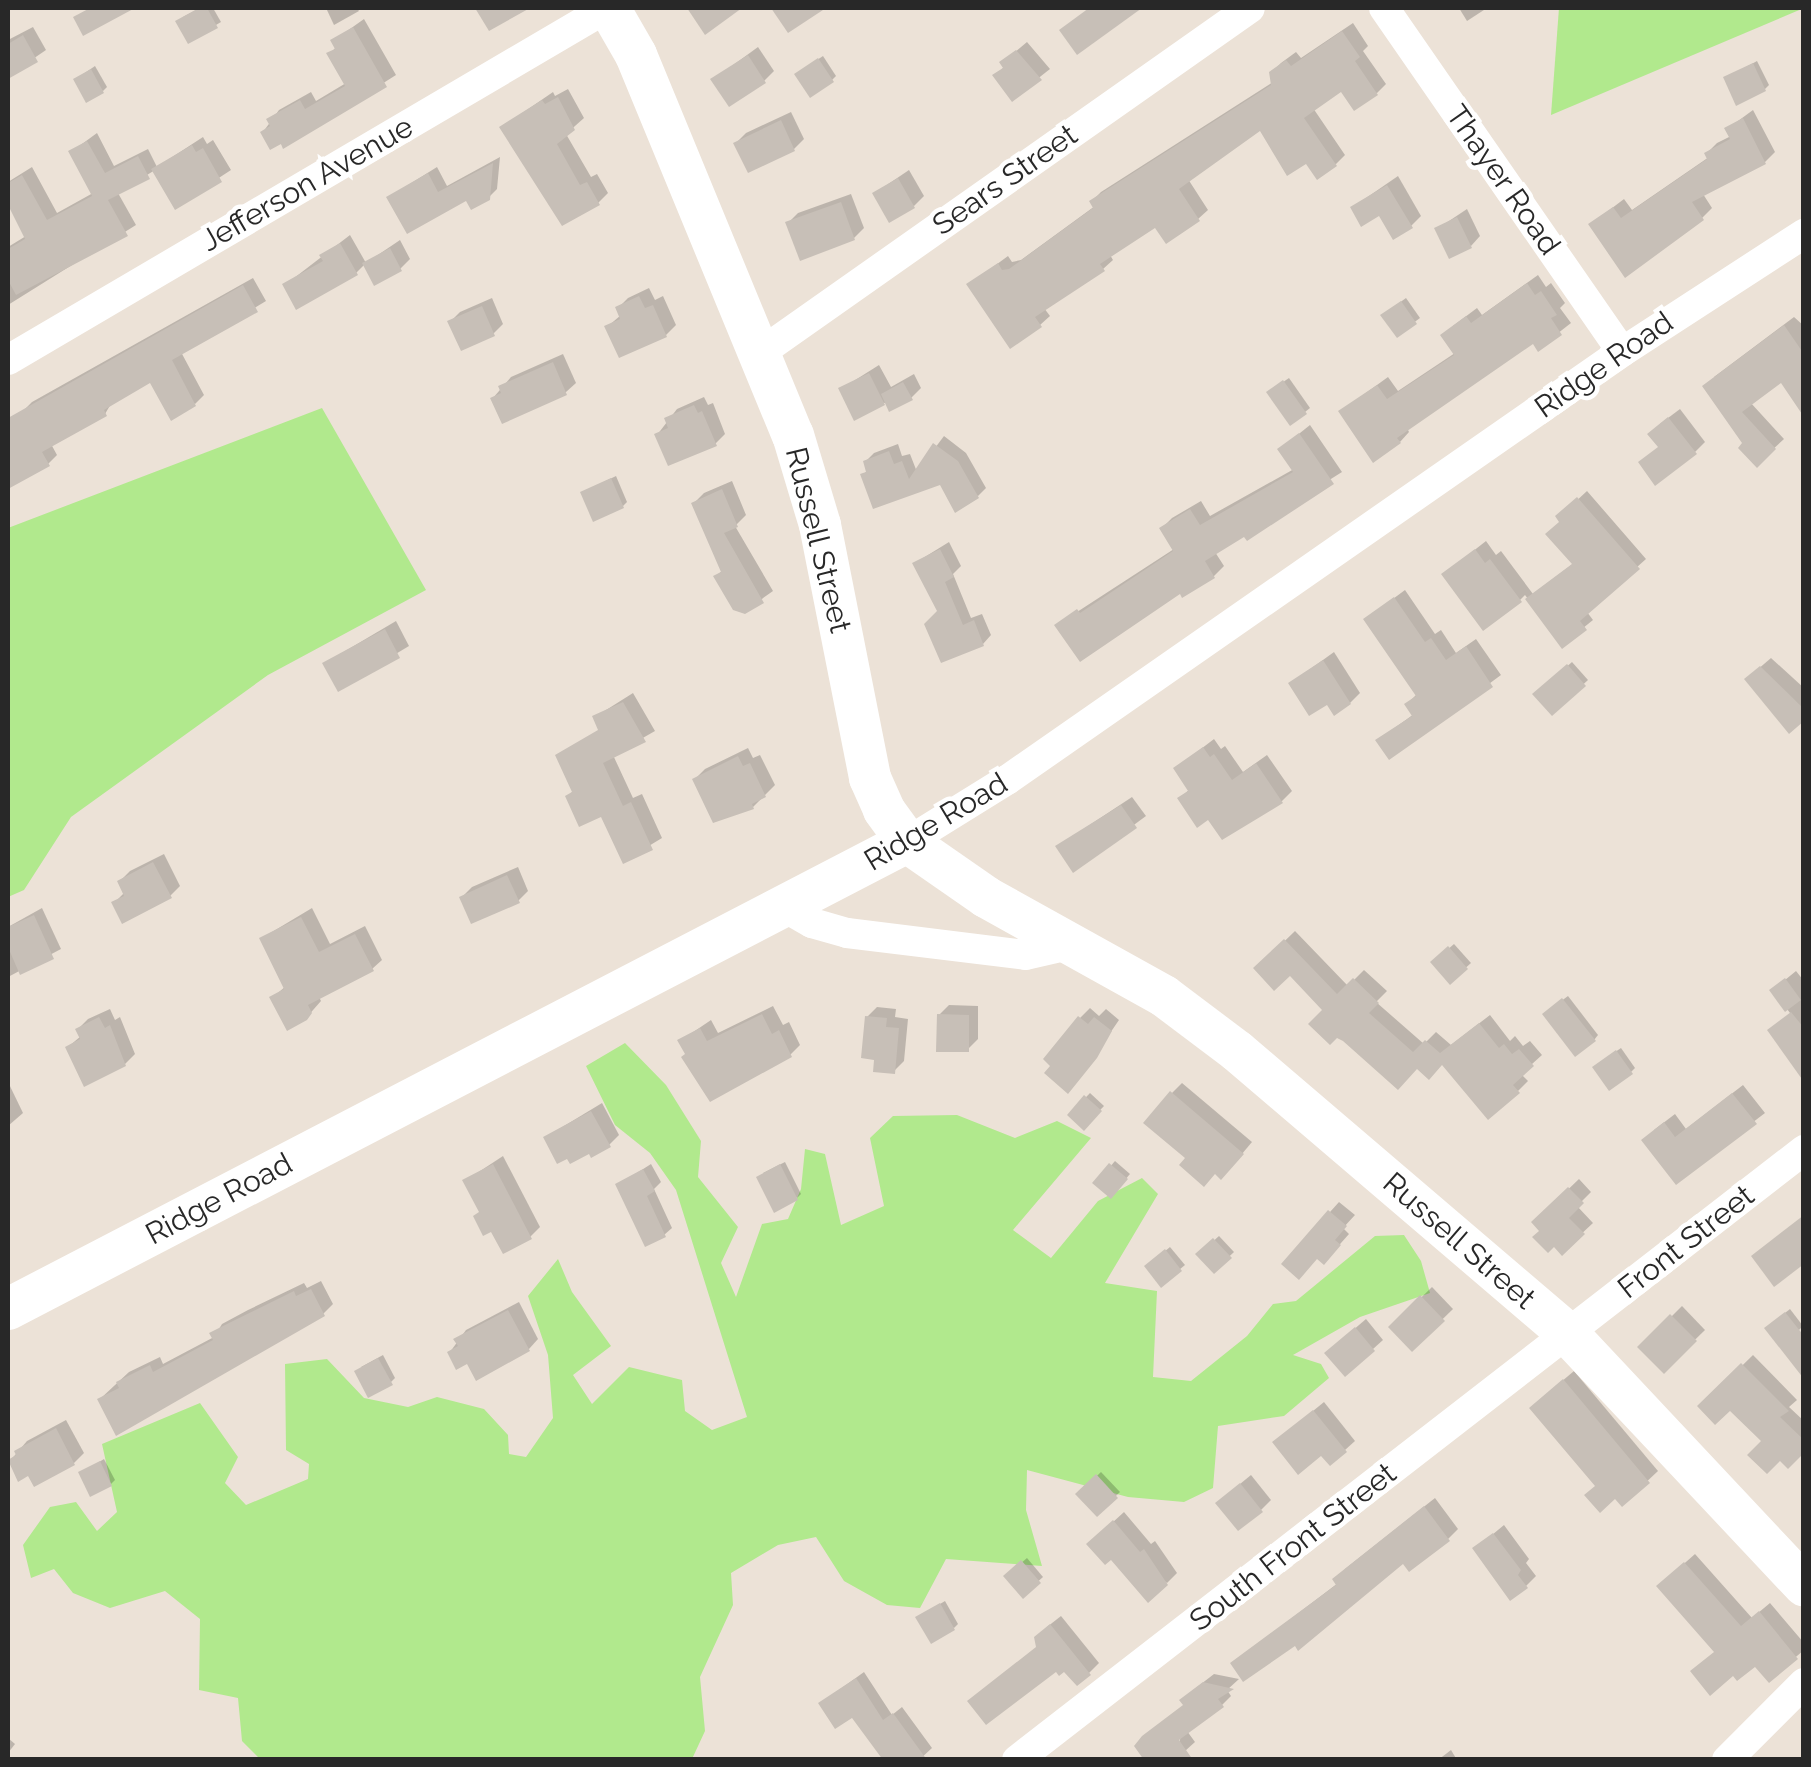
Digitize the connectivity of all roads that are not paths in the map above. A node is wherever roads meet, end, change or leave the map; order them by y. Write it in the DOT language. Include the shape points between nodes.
graph roads {
  1 [pos="608,8"];
  2 [pos="1250,8"];
  3 [pos="1384,8"];
  4 [pos="1804,234"];
  5 [pos="1622,352"];
  6 [pos="760,354"];
  7 [pos="8,360"];
  8 [pos="908,842"];
  9 [pos="784,907"];
  10 [pos="1074,944"];
  11 [pos="1804,1150"];
  12 [pos="8,1309"];
  13 [pos="1568,1334"];
  14 [pos="1804,1584"];
  15 [pos="1804,1684"];
  16 [pos="1018,1760"];
  17 [pos="1727,1760"];
  1 -- 6 [label="main road, Russell Street" via="636,55"];
  1 -- 7 [label="street, Jefferson Avenue"];
  2 -- 6 [label="street, Sears Street"];
  3 -- 5 [label="street, Thayer Road"];
  4 -- 5 [label="street, Ridge Road"];
  5 -- 8 [label="street, Ridge Road"];
  6 -- 8 [label="main road, Russell Street" via="820,525 870,778"];
  8 -- 9 [label="main road, Ridge Road"];
  8 -- 10 [label="main road, Russell Street" via="986,897"];
  9 -- 10 [label="street" via="847,933 1026,955"];
  9 -- 12 [label="main road, Ridge Road"];
  10 -- 13 [label="main road, Russell Street" via="1195,1017"];
  11 -- 13 [label="street, Front Street"];
  13 -- 14 [label="main road, Russell Street"];
  13 -- 16 [label="street, South Front Street"];
  15 -- 17 [label="street"];
}
